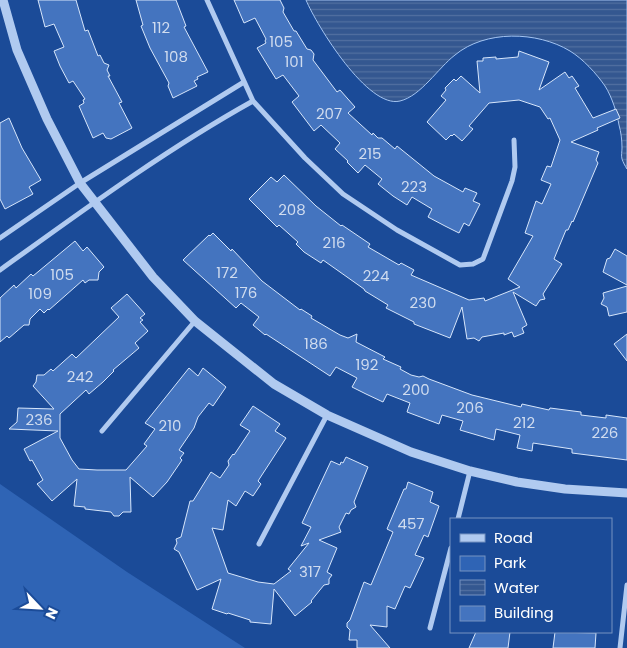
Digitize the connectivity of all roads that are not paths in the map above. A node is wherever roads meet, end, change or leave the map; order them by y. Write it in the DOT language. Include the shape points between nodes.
graph roads {
  1 [pos="3,0"];
  2 [pos="207,0"];
  3 [pos="244,82"];
  4 [pos="253,101"];
  5 [pos="514,140"];
  6 [pos="80,183"];
  7 [pos="94,202"];
  8 [pos="0,238"];
  9 [pos="0,270"];
  10 [pos="195,321"];
  11 [pos="327,415"];
  12 [pos="102,432"];
  13 [pos="470,471"];
  14 [pos="627,493"];
  15 [pos="458,518"];
  16 [pos="259,544"];
  17 [pos="450,552"];
  18 [pos="627,585"];
  19 [pos="430,628"];
  20 [pos="620,648"];
  1 -- 6 [label="street" via="17,50"];
  2 -- 3 [label="street"];
  3 -- 4 [label="street"];
  3 -- 6 [label="street"];
  4 -- 5 [label="street" via="343,194 396,230 460,265 483,259 512,181"];
  4 -- 7 [label="street"];
  6 -- 7 [label="street"];
  6 -- 8 [label="street"];
  7 -- 9 [label="street"];
  7 -- 10 [label="street" via="153,277"];
  10 -- 11 [label="street" via="274,384"];
  10 -- 12 [label="street"];
  11 -- 13 [label="street" via="411,452"];
  11 -- 16 [label="street"];
  13 -- 14 [label="street" via="565,490"];
  13 -- 15 [label="street"];
  17 -- 19 [label="street"];
  18 -- 20 [label="street"];
}
